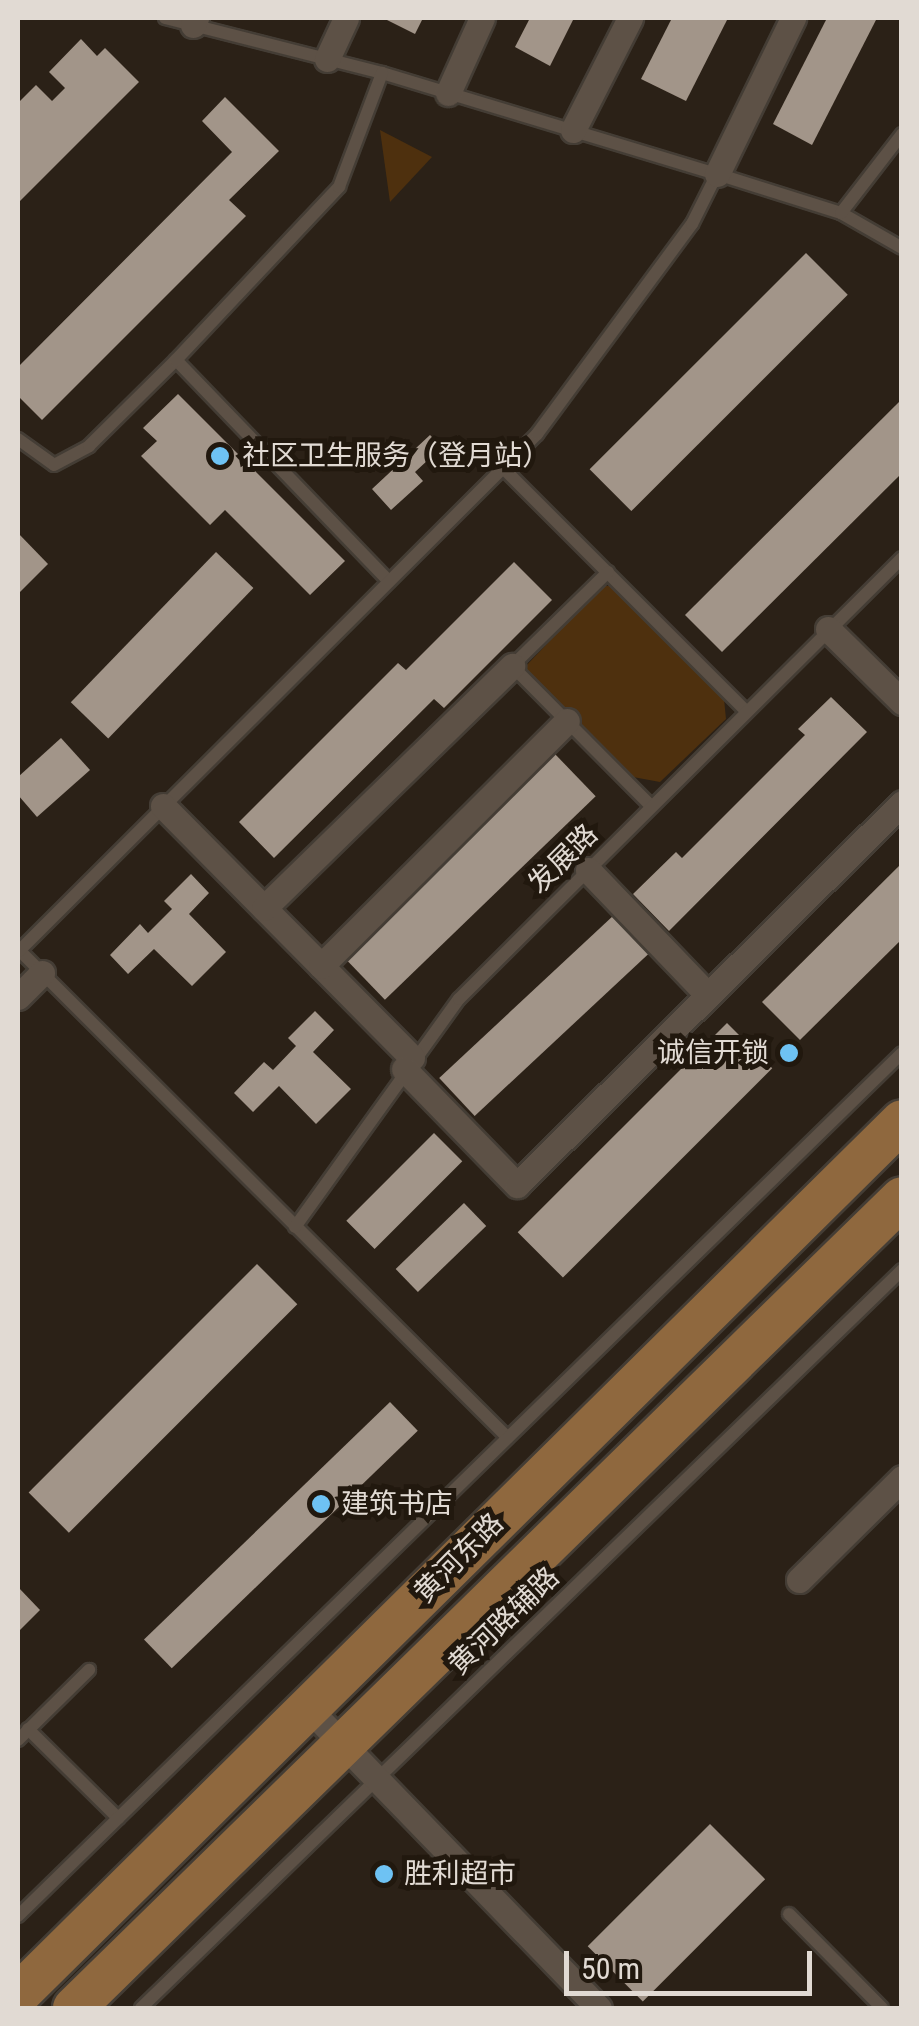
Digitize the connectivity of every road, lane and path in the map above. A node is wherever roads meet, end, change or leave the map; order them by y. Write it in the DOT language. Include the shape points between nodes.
graph roads {
  1 [pos="166,18"];
  2 [pos="346,18"];
  3 [pos="482,18"];
  4 [pos="630,18"];
  5 [pos="793,18"];
  6 [pos="194,21"];
  7 [pos="327,59"];
  8 [pos="382,73"];
  9 [pos="448,93"];
  10 [pos="572,130"];
  11 [pos="902,134"];
  12 [pos="718,174"];
  13 [pos="841,214"];
  14 [pos="902,248"];
  15 [pos="176,360"];
  16 [pos="18,440"];
  17 [pos="505,470"];
  18 [pos="902,558"];
  19 [pos="608,572"];
  20 [pos="389,581"];
  21 [pos="828,630"];
  22 [pos="512,666"];
  23 [pos="902,702"];
  24 [pos="746,711"];
  25 [pos="567,721"];
  26 [pos="902,803"];
  27 [pos="163,806"];
  28 [pos="651,806"];
  29 [pos="588,870"];
  30 [pos="264,908"];
  31 [pos="18,950"];
  32 [pos="322,966"];
  33 [pos="42,973"];
  34 [pos="708,996"];
  35 [pos="18,997"];
  36 [pos="902,1053"];
  37 [pos="408,1064"];
  38 [pos="902,1121"];
  39 [pos="902,1198"];
  40 [pos="295,1227"];
  41 [pos="902,1270"];
  42 [pos="507,1437"];
  43 [pos="902,1478"];
  44 [pos="799,1580"];
  45 [pos="89,1670"];
  46 [pos="308,1708"];
  47 [pos="23,1735"];
  48 [pos="343,1745"];
  49 [pos="377,1780"];
  50 [pos="118,1818"];
  51 [pos="789,1914"];
  52 [pos="18,1916"];
  53 [pos="18,1995"];
  54 [pos="74,2008"];
  55 [pos="142,2008"];
  56 [pos="600,2008"];
  57 [pos="882,2008"];
  1 -- 6 [label="lane"];
  2 -- 7 [label="street"];
  3 -- 9 [label="street"];
  4 -- 10 [label="street"];
  5 -- 12 [label="street"];
  6 -- 7 [label="lane"];
  7 -- 8 [label="lane"];
  8 -- 9 [label="lane"];
  8 -- 15 [label="lane" via="339,187"];
  9 -- 10 [label="lane"];
  10 -- 12 [label="lane"];
  11 -- 13 [label="lane"];
  12 -- 13 [label="lane"];
  12 -- 17 [label="lane" via="692,224"];
  13 -- 14 [label="lane"];
  15 -- 16 [label="lane" via="89,446 54,465"];
  15 -- 20 [label="lane"];
  17 -- 19 [label="lane"];
  17 -- 20 [label="lane"];
  18 -- 21 [label="lane, 发展路"];
  19 -- 22 [label="lane"];
  19 -- 24 [label="lane"];
  20 -- 27 [label="lane"];
  21 -- 23 [label="street"];
  21 -- 24 [label="lane, 发展路"];
  22 -- 25 [label="lane"];
  22 -- 30 [label="street"];
  24 -- 28 [label="lane, 发展路"];
  25 -- 28 [label="lane"];
  25 -- 32 [label="street"];
  26 -- 34 [label="street"];
  27 -- 30 [label="street"];
  27 -- 31 [label="lane"];
  28 -- 29 [label="lane, 发展路"];
  29 -- 34 [label="street"];
  29 -- 37 [label="lane, 发展路" via="459,999"];
  30 -- 32 [label="street"];
  31 -- 33 [label="lane"];
  32 -- 37 [label="street"];
  33 -- 35 [label="street"];
  33 -- 40 [label="lane"];
  34 -- 37 [label="street" via="517,1185"];
  36 -- 42 [label="lane"];
  37 -- 40 [label="lane, 发展路"];
  38 -- 46 [label="main road, 黄河东路"];
  39 -- 48 [label="main road, 黄河东路"];
  40 -- 42 [label="lane"];
  41 -- 49 [label="lane, 黄河路辅路"];
  42 -- 50 [label="lane"];
  43 -- 44 [label="street"];
  45 -- 47 [label="lane"];
  46 -- 48 [label="street"];
  46 -- 53 [label="main road, 黄河东路"];
  47 -- 50 [label="lane"];
  48 -- 49 [label="street"];
  48 -- 54 [label="main road, 黄河东路"];
  49 -- 55 [label="lane, 黄河路辅路"];
  49 -- 56 [label="street"];
  50 -- 52 [label="lane"];
  51 -- 57 [label="lane"];
}
